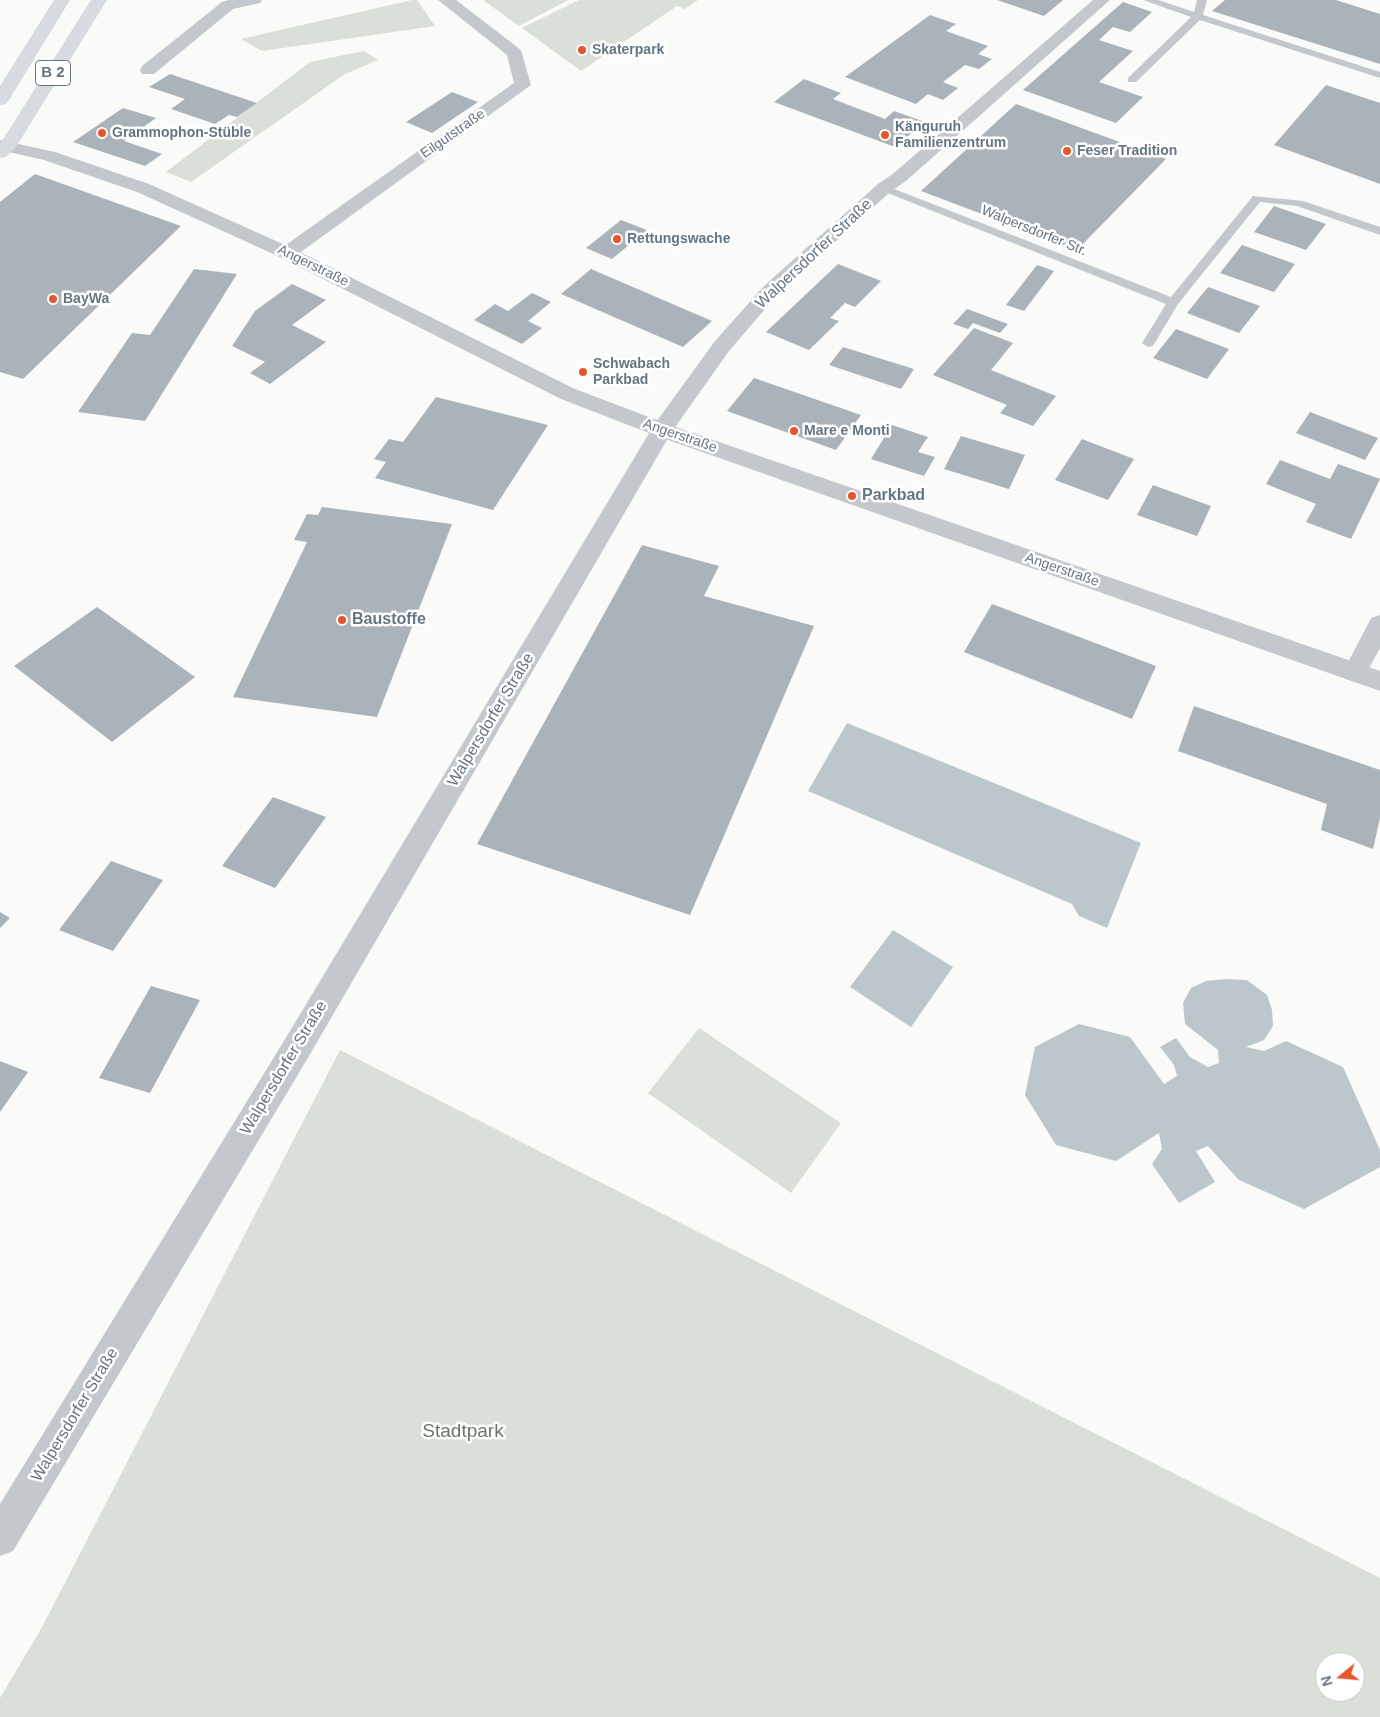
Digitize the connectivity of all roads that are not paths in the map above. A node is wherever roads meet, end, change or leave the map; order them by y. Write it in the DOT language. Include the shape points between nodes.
graph roads {
  1 [pos="62,0"];
  2 [pos="99,0"];
  3 [pos="254,0"];
  4 [pos="446,0"];
  5 [pos="1102,0"];
  6 [pos="1148,0"];
  7 [pos="1202,0"];
  8 [pos="1198,16"];
  9 [pos="148,70"];
  10 [pos="1380,75"];
  11 [pos="1132,80"];
  12 [pos="0,100"];
  13 [pos="2,148"];
  14 [pos="884,188"];
  15 [pos="1380,231"];
  16 [pos="287,252"];
  17 [pos="1172,302"];
  18 [pos="1148,343"];
  19 [pos="662,430"];
  20 [pos="1380,624"];
  21 [pos="1354,672"];
  22 [pos="1380,681"];
  23 [pos="0,1538"];
  1 -- 12 [label="main road, B 2"];
  2 -- 13 [label="main road, B 2"];
  3 -- 9 [label="street" via="228,5"];
  4 -- 16 [label="street, Eilgutstraße" via="515,53 523,85"];
  5 -- 14 [label="street, Walpersdorfer Straße"];
  6 -- 8 [label="lane"];
  7 -- 8 [label="lane"];
  8 -- 10 [label="lane"];
  8 -- 11 [label="lane"];
  13 -- 16 [label="street, Angerstraße" via="49,156 143,188"];
  14 -- 17 [label="lane, Walpersdorfer Str."];
  14 -- 19 [label="street, Walpersdorfer Straße" via="771,290 722,346"];
  15 -- 17 [label="lane" via="1299,203 1257,198"];
  16 -- 19 [label="street, Angerstraße" via="568,394"];
  17 -- 18 [label="lane"];
  19 -- 21 [label="street, Angerstraße"];
  19 -- 23 [label="street, Walpersdorfer Straße" via="298,1046"];
  20 -- 21 [label="street"];
  21 -- 22 [label="street, Angerstraße"];
}
